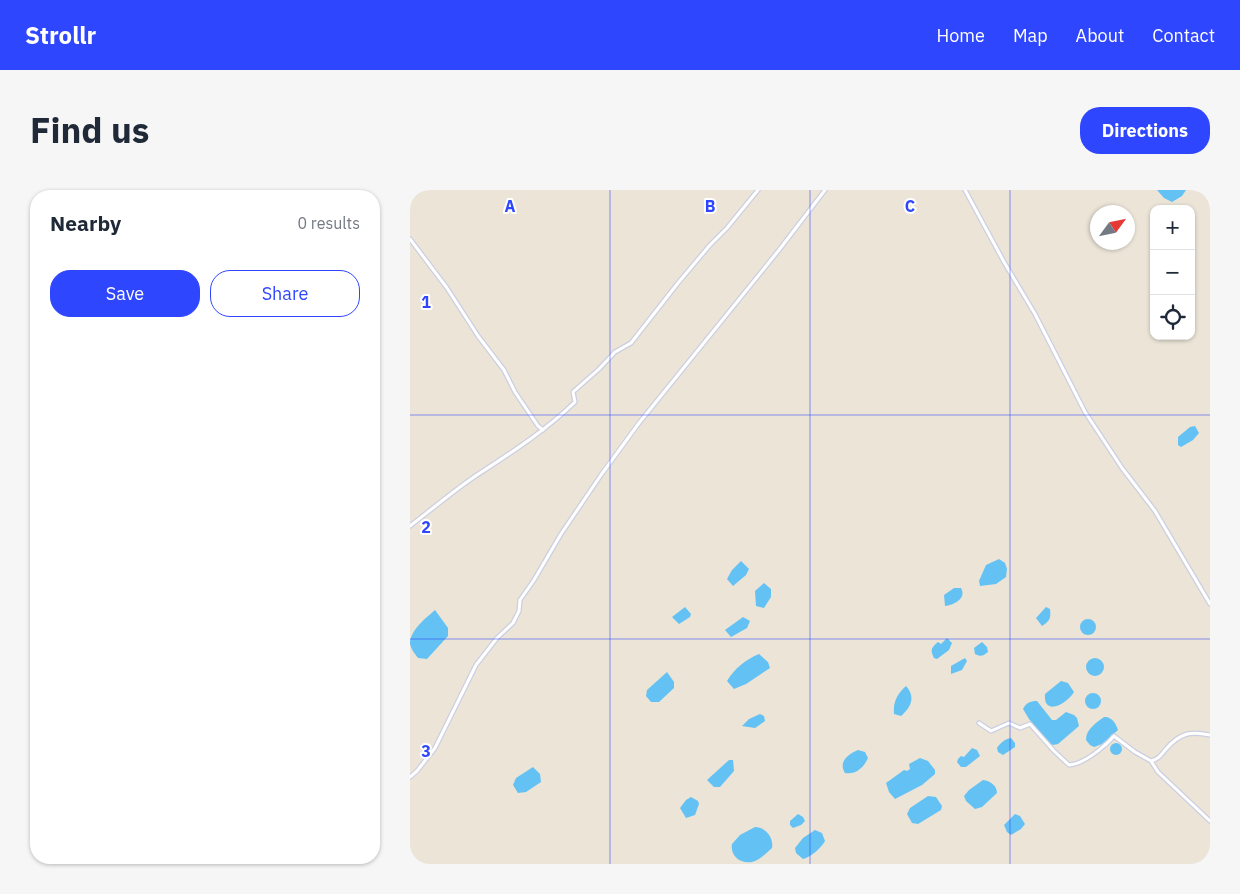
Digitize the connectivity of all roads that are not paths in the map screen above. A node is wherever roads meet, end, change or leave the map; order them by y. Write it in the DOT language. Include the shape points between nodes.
graph roads {
  1 [pos="758,190"];
  2 [pos="825,190"];
  3 [pos="965,190"];
  4 [pos="410,239"];
  5 [pos="543,430"];
  6 [pos="410,526"];
  7 [pos="1210,604"];
  8 [pos="979,723"];
  9 [pos="1210,735"];
  10 [pos="1151,761"];
  11 [pos="410,777"];
  12 [pos="1210,821"];
  1 -- 5 [label="street" via="631,343 615,352 573,392 575,402"];
  2 -- 11 [label="street" via="601,475 520,600 513,623 476,664 435,748"];
  3 -- 7 [label="street" via="1035,314 1085,412 1154,511"];
  4 -- 5 [label="street"];
  5 -- 6 [label="street" via="472,478"];
  8 -- 10 [label="street" via="991,731 1010,723 1020,728 1030,724 1069,764 1085,759 1114,736"];
  9 -- 10 [label="street" via="1193,733 1180,736"];
  10 -- 12 [label="street" via="1158,772"];
}
